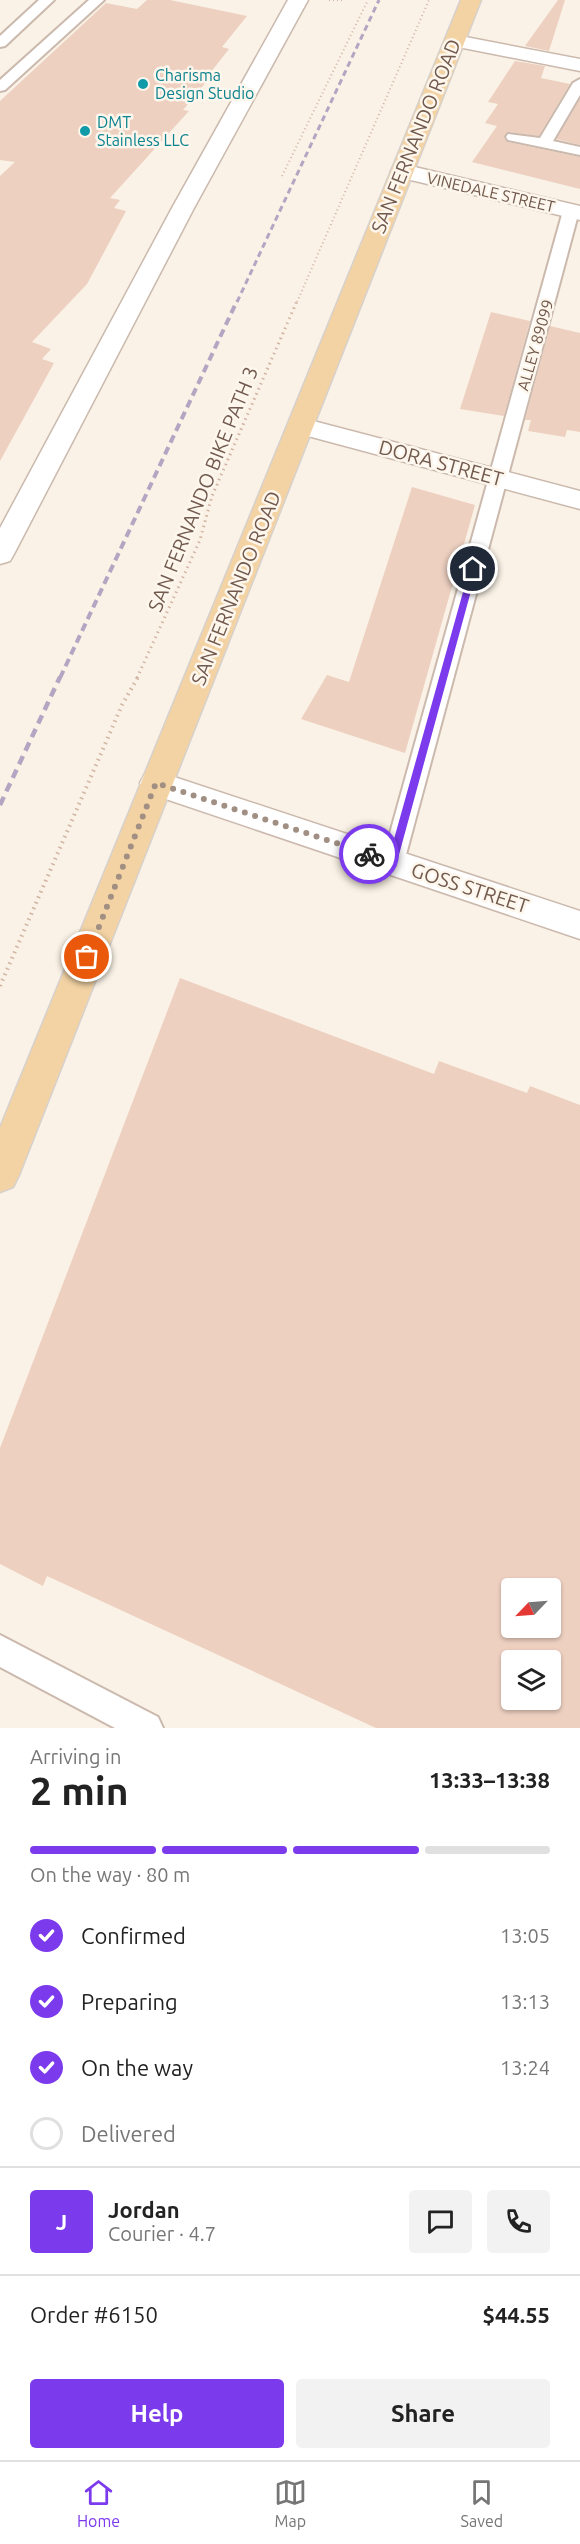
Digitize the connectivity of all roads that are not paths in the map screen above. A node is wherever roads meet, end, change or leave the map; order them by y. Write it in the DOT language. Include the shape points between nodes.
graph roads {
  1 [pos="47,0"];
  2 [pos="97,0"];
  3 [pos="292,0"];
  4 [pos="298,0"];
  5 [pos="471,0"];
  6 [pos="455,41"];
  7 [pos="0,43"];
  8 [pos="580,65"];
  9 [pos="580,83"];
  10 [pos="0,87"];
  11 [pos="513,137"];
  12 [pos="544,143"];
  13 [pos="580,151"];
  14 [pos="402,171"];
  15 [pos="575,212"];
  16 [pos="303,426"];
  17 [pos="496,478"];
  18 [pos="580,500"];
  19 [pos="0,554"];
  20 [pos="156,783"];
  21 [pos="393,862"];
  22 [pos="580,925"];
  23 [pos="0,1175"];
  24 [pos="0,1650"];
  25 [pos="147,1728"];
  1 -- 7 [label="lane"];
  2 -- 10 [label="lane"];
  3 -- 4 [label="street"];
  4 -- 19 [label="street"];
  5 -- 6 [label="main road, SAN FERNANDO ROAD"];
  6 -- 8 [label="street"];
  6 -- 14 [label="main road, SAN FERNANDO ROAD"];
  9 -- 12 [label="lane"];
  11 -- 12 [label="lane"];
  12 -- 13 [label="lane"];
  14 -- 15 [label="street, VINEDALE STREET"];
  14 -- 16 [label="main road, SAN FERNANDO ROAD"];
  15 -- 17 [label="lane, ALLEY 89099"];
  16 -- 17 [label="street, DORA STREET"];
  16 -- 20 [label="main road, SAN FERNANDO ROAD"];
  17 -- 18 [label="street, DORA STREET"];
  17 -- 21 [label="lane, ALLEY 89099"];
  20 -- 21 [label="street, GOSS STREET"];
  20 -- 23 [label="main road, SAN FERNANDO ROAD"];
  21 -- 22 [label="street, GOSS STREET"];
  24 -- 25 [label="lane"];
}
